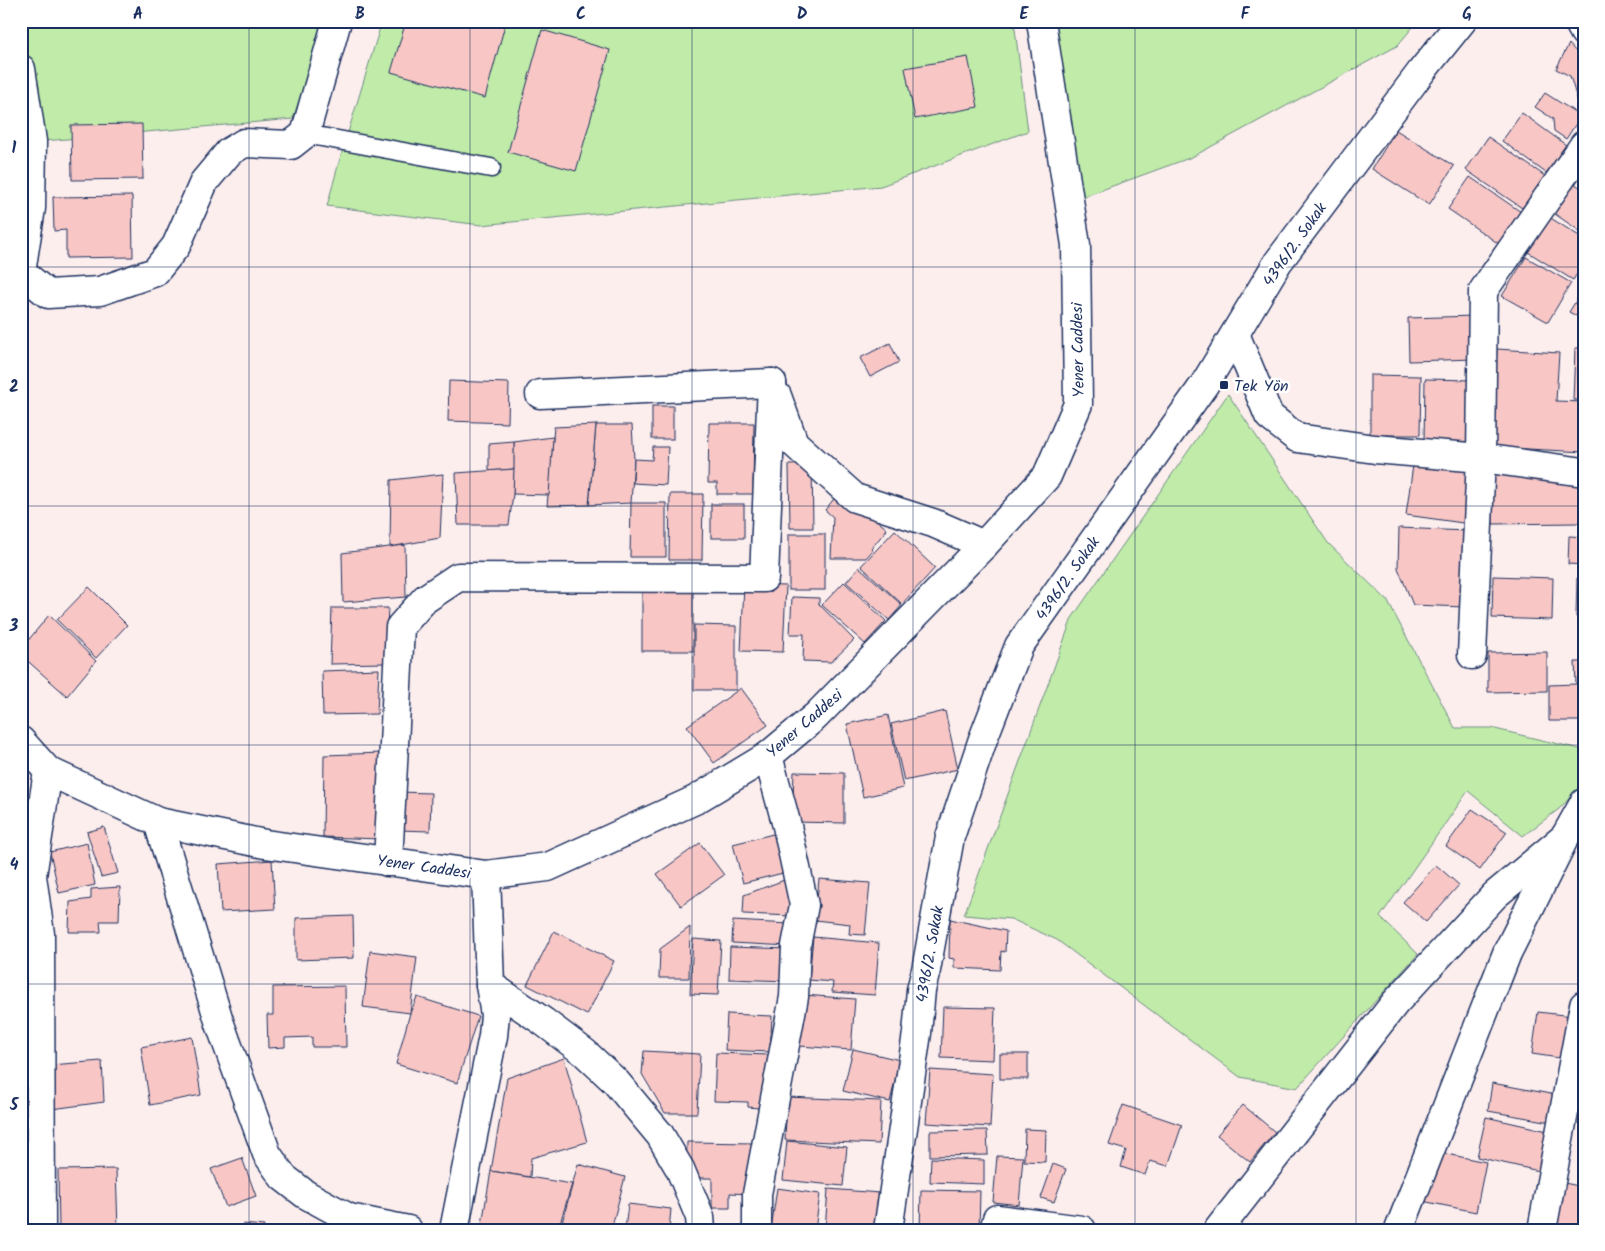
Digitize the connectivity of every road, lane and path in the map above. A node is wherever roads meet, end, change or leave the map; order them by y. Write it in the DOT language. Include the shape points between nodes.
graph roads {
  1 [pos="337,21"];
  2 [pos="1041,21"];
  3 [pos="1462,21"];
  4 [pos="1578,21"];
  5 [pos="1584,32"];
  6 [pos="21,68"];
  7 [pos="25,117"];
  8 [pos="305,134"];
  9 [pos="1584,145"];
  10 [pos="491,168"];
  11 [pos="21,272"];
  12 [pos="1235,334"];
  13 [pos="772,383"];
  14 [pos="540,394"];
  15 [pos="1481,458"];
  16 [pos="1584,472"];
  17 [pos="984,545"];
  18 [pos="1472,655"];
  19 [pos="21,741"];
  20 [pos="768,756"];
  21 [pos="48,771"];
  22 [pos="1584,803"];
  23 [pos="158,822"];
  24 [pos="1565,837"];
  25 [pos="388,862"];
  26 [pos="486,875"];
  27 [pos="27,877"];
  28 [pos="490,985"];
  29 [pos="1584,1004"];
  30 [pos="351,1224"];
  31 [pos="42,1230"];
  32 [pos="408,1230"];
  33 [pos="454,1230"];
  34 [pos="701,1230"];
  35 [pos="757,1230"];
  36 [pos="888,1230"];
  37 [pos="994,1230"];
  38 [pos="1082,1230"];
  39 [pos="1218,1230"];
  40 [pos="1399,1230"];
  41 [pos="1542,1230"];
  1 -- 8 [label="street"];
  2 -- 17 [label="street, Yener Caddesi" via="1076,245 1078,404 1047,476"];
  3 -- 12 [label="street, 4396/2. Sokak" via="1278,262"];
  4 -- 5 [label="street"];
  6 -- 7 [label="street"];
  7 -- 11 [label="street" via="32,141 31,208"];
  8 -- 10 [label="lane"];
  8 -- 11 [label="street" via="291,145 244,143 228,152 204,182 176,246 155,272 100,291 48,294"];
  9 -- 15 [label="street" via="1483,291"];
  12 -- 15 [label="street" via="1269,416 1297,438"];
  12 -- 36 [label="street, 4396/2. Sokak" via="1204,385 1019,646 950,837 921,990"];
  13 -- 14 [label="street"];
  13 -- 17 [label="street" via="794,443 855,498 932,522"];
  13 -- 25 [label="street" via="764,578 458,577 425,599 400,626"];
  15 -- 16 [label="street"];
  15 -- 18 [label="street"];
  17 -- 20 [label="street, Yener Caddesi" via="816,716"];
  19 -- 21 [label="street"];
  20 -- 26 [label="street, Yener Caddesi" via="695,800 548,867"];
  20 -- 35 [label="street" via="804,905 796,946 794,997 758,1194"];
  21 -- 23 [label="street, Yener Caddesi"];
  21 -- 27 [label="street"];
  22 -- 24 [label="street"];
  23 -- 25 [label="street, Yener Caddesi" via="265,844"];
  23 -- 30 [label="street" via="220,1024 267,1154 283,1177 305,1194 349,1218"];
  24 -- 39 [label="street" via="1495,895 1395,1003"];
  24 -- 40 [label="street" via="1507,952"];
  25 -- 26 [label="street, Yener Caddesi"];
  26 -- 28 [label="street"];
  27 -- 31 [label="street" via="40,934"];
  28 -- 33 [label="street" via="495,1015 493,1036"];
  28 -- 34 [label="street" via="585,1053 616,1082 660,1135 680,1169 700,1217"];
  29 -- 41 [label="street"];
  30 -- 32 [label="street"];
  37 -- 38 [label="street" via="997,1219"];
}
